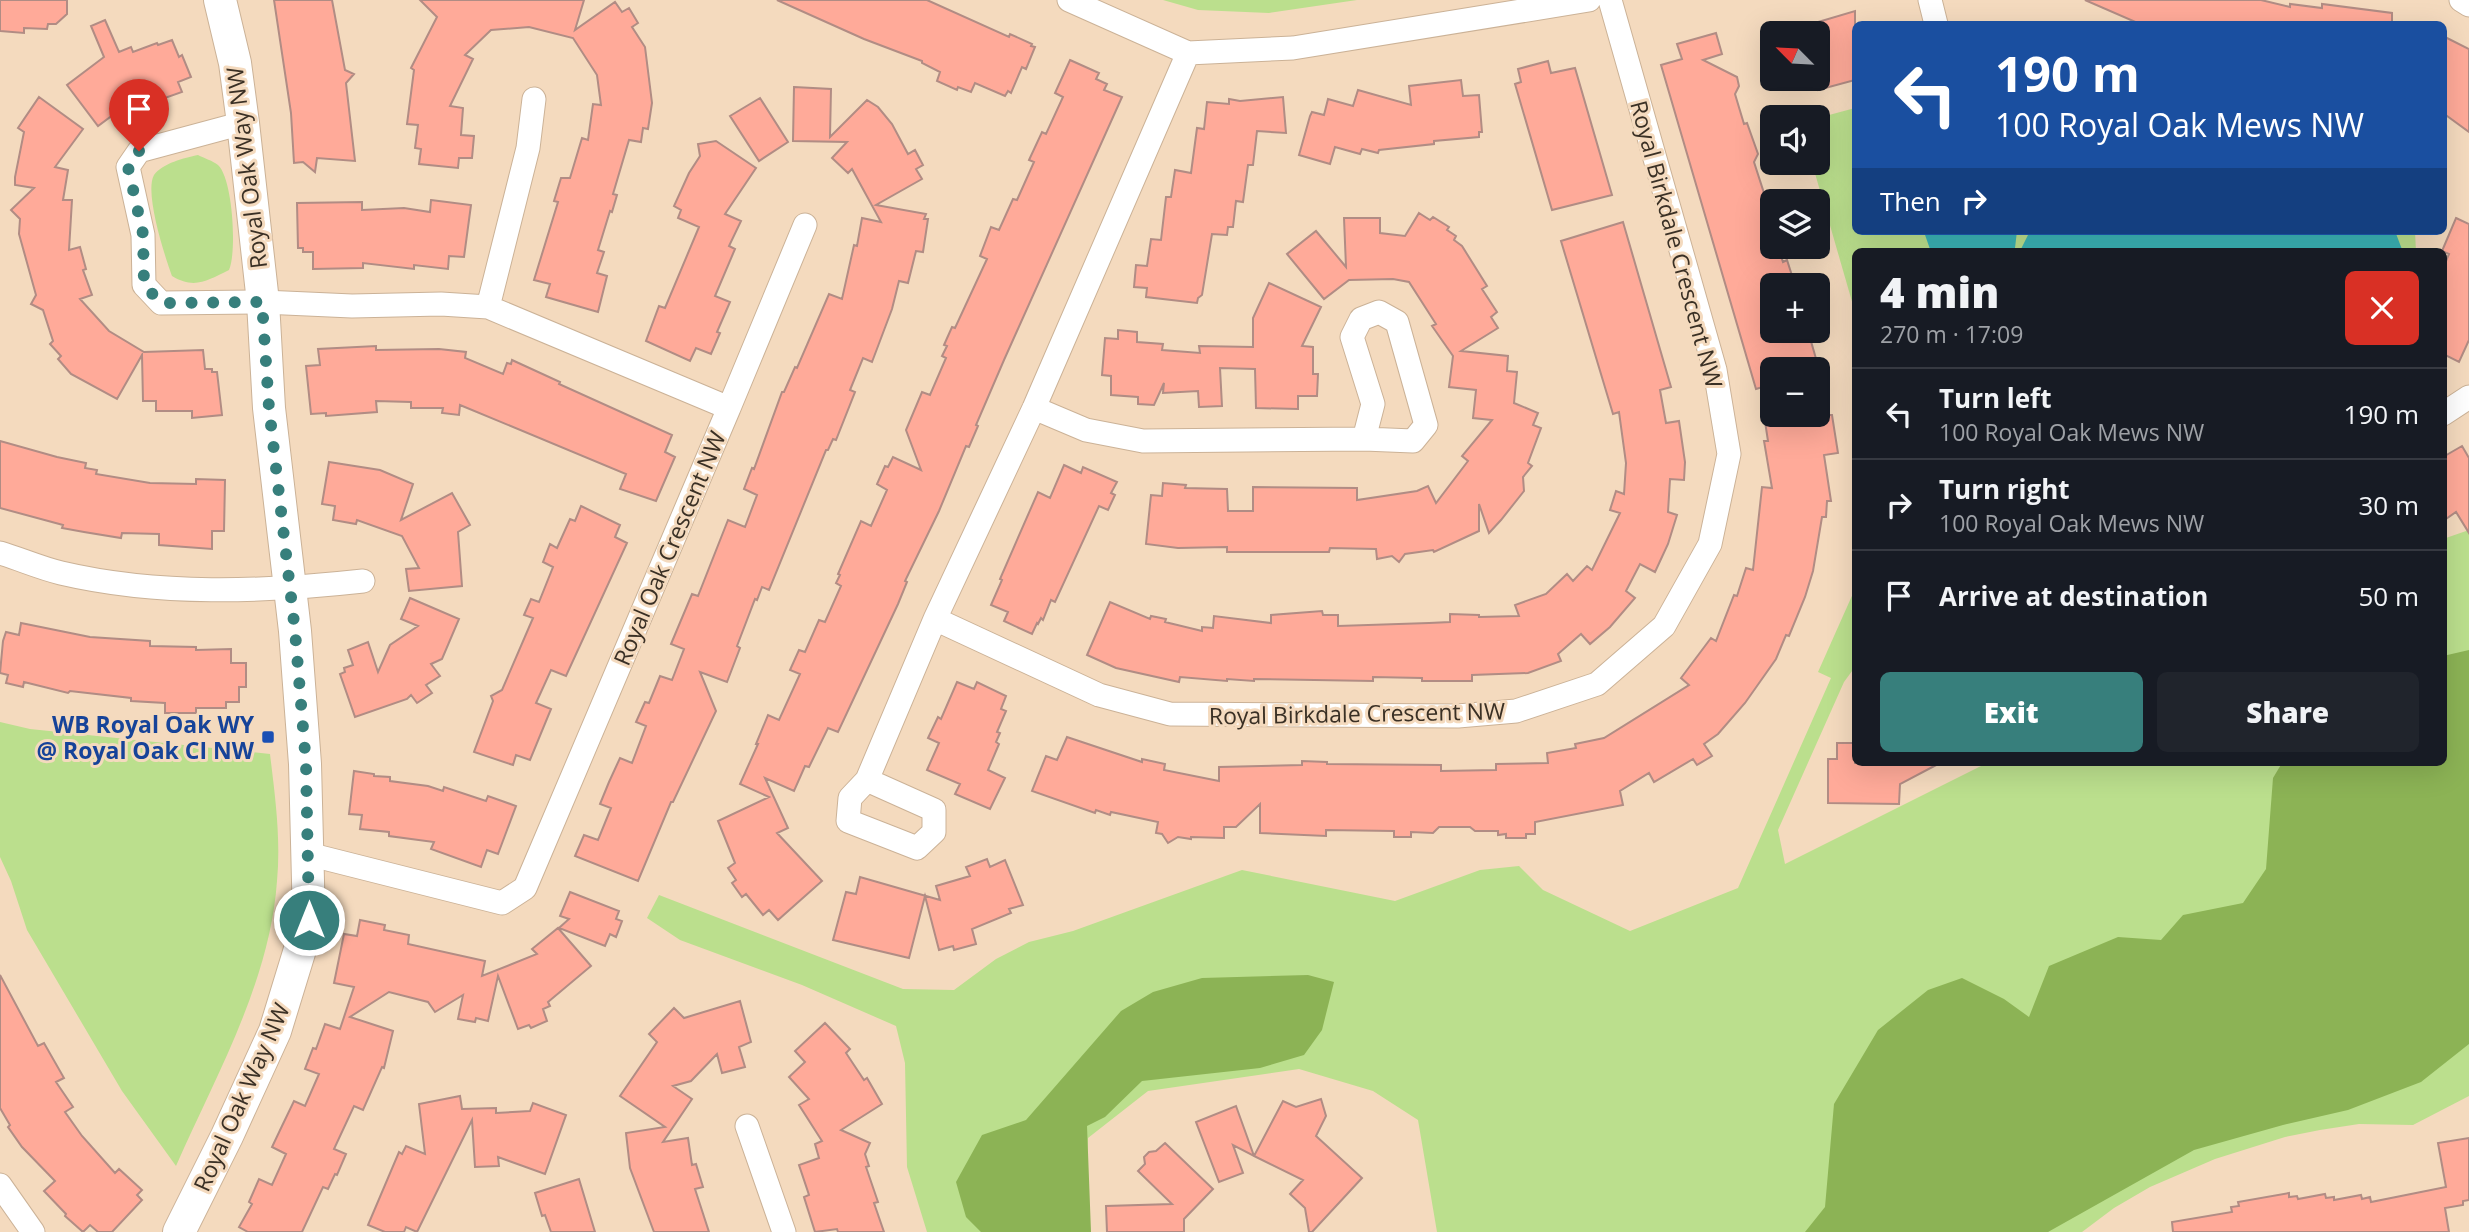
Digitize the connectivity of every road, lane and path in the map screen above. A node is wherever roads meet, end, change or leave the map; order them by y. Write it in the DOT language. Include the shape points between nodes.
graph roads {
  1 [pos="220,0"];
  2 [pos="1069,0"];
  3 [pos="1589,0"];
  4 [pos="1610,0"];
  5 [pos="1930,0"];
  6 [pos="2462,0"];
  7 [pos="2469,5"];
  8 [pos="1935,21"];
  9 [pos="1188,53"];
  10 [pos="534,99"];
  11 [pos="243,123"];
  12 [pos="805,225"];
  13 [pos="262,302"];
  14 [pos="488,307"];
  15 [pos="2469,397"];
  16 [pos="729,408"];
  17 [pos="1034,408"];
  18 [pos="2447,411"];
  19 [pos="1364,439"];
  20 [pos="0,553"];
  21 [pos="363,582"];
  22 [pos="290,589"];
  23 [pos="935,619"];
  24 [pos="867,780"];
  25 [pos="308,854"];
  26 [pos="747,1126"];
  27 [pos="0,1185"];
  28 [pos="33,1232"];
  29 [pos="179,1232"];
  30 [pos="784,1232"];
  1 -- 11 [label="street, Royal Oak Way NW"];
  2 -- 9 [label="street"];
  3 -- 9 [label="street" via="1293,48"];
  4 -- 23 [label="street, Royal Birkdale Crescent NW" via="1715,370 1729,454 1710,544 1664,626 1597,684 1516,711 1458,716 1170,714 1099,695"];
  5 -- 8 [label="street"];
  6 -- 7 [label="street"];
  9 -- 17 [label="street"];
  10 -- 14 [label="street" via="528,148"];
  11 -- 13 [label="street, Royal Oak Way NW"];
  11 -- 13 [label="street, Royal Oak Crescent NW" via="139,151 128,167 143,234 144,285 161,303"];
  12 -- 16 [label="street"];
  13 -- 14 [label="street, Royal Oak Crescent NW"];
  13 -- 22 [label="street, Royal Oak Way NW"];
  14 -- 16 [label="street, Royal Oak Crescent NW"];
  15 -- 18 [label="street"];
  16 -- 25 [label="street, Royal Oak Crescent NW" via="525,888 502,903"];
  17 -- 19 [label="street" via="1086,430 1143,441"];
  17 -- 23 [label="street"];
  19 -- 19 [label="street" via="1413,442 1426,425 1397,322 1379,312 1361,319 1352,337 1373,404"];
  20 -- 22 [label="street" via="59,573 127,585"];
  21 -- 22 [label="street"];
  22 -- 25 [label="street, Royal Oak Way NW" via="306,764"];
  23 -- 24 [label="street"];
  25 -- 29 [label="street, Royal Oak Way NW" via="309,920 275,1031"];
  26 -- 30 [label="street"];
  27 -- 28 [label="street"];
}
